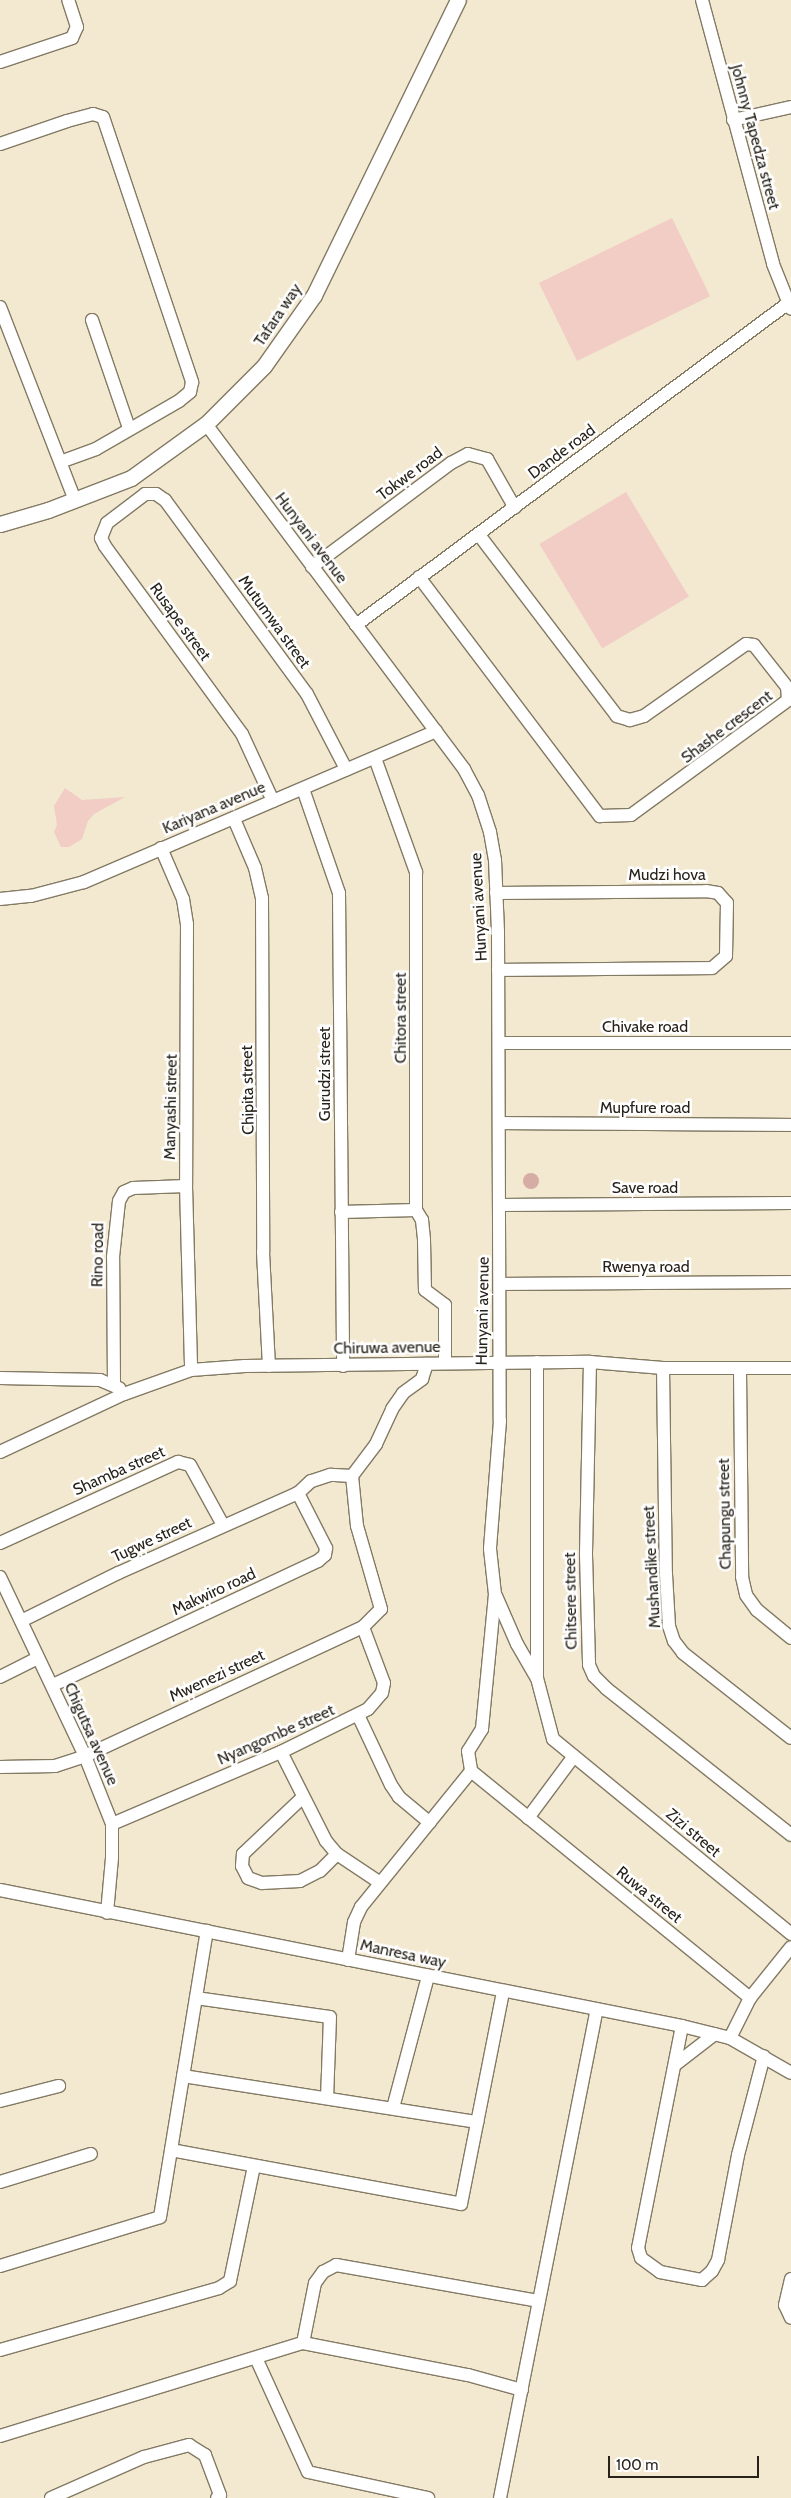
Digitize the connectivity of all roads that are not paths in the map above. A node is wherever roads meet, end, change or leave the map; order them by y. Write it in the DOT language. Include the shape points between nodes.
graph roads {
  1 [pos="68,0"];
  2 [pos="458,0"];
  3 [pos="702,0"];
  4 [pos="0,62"];
  5 [pos="791,107"];
  6 [pos="733,120"];
  7 [pos="0,144"];
  8 [pos="789,306"];
  9 [pos="0,307"];
  10 [pos="92,320"];
  11 [pos="206,424"];
  12 [pos="129,428"];
  13 [pos="61,462"];
  14 [pos="75,500"];
  15 [pos="165,500"];
  16 [pos="515,508"];
  17 [pos="0,524"];
  18 [pos="479,535"];
  19 [pos="312,567"];
  20 [pos="419,577"];
  21 [pos="356,625"];
  22 [pos="436,731"];
  23 [pos="375,758"];
  24 [pos="346,769"];
  25 [pos="303,789"];
  26 [pos="273,801"];
  27 [pos="234,819"];
  28 [pos="161,848"];
  29 [pos="496,893"];
  30 [pos="0,899"];
  31 [pos="498,970"];
  32 [pos="498,1043"];
  33 [pos="791,1043"];
  34 [pos="500,1123"];
  35 [pos="791,1125"];
  36 [pos="186,1186"];
  37 [pos="791,1203"];
  38 [pos="500,1205"];
  39 [pos="416,1210"];
  40 [pos="341,1212"];
  41 [pos="791,1282"];
  42 [pos="501,1284"];
  43 [pos="498,1362"];
  44 [pos="537,1362"];
  45 [pos="590,1362"];
  46 [pos="426,1364"];
  47 [pos="445,1364"];
  48 [pos="268,1366"];
  49 [pos="343,1366"];
  50 [pos="663,1368"];
  51 [pos="791,1368"];
  52 [pos="191,1370"];
  53 [pos="740,1370"];
  54 [pos="0,1378"];
  55 [pos="114,1384"];
  56 [pos="124,1394"];
  57 [pos="0,1452"];
  58 [pos="352,1476"];
  59 [pos="298,1493"];
  60 [pos="223,1525"];
  61 [pos="0,1543"];
  62 [pos="0,1577"];
  63 [pos="3,1590"];
  64 [pos="495,1594"];
  65 [pos="21,1621"];
  66 [pos="363,1627"];
  67 [pos="791,1638"];
  68 [pos="38,1658"];
  69 [pos="0,1677"];
  70 [pos="537,1678"];
  71 [pos="53,1686"];
  72 [pos="358,1716"];
  73 [pos="791,1738"];
  74 [pos="281,1752"];
  75 [pos="85,1756"];
  76 [pos="574,1756"];
  77 [pos="0,1768"];
  78 [pos="471,1771"];
  79 [pos="303,1797"];
  80 [pos="528,1818"];
  81 [pos="430,1823"];
  82 [pos="112,1824"];
  83 [pos="791,1835"];
  84 [pos="337,1854"];
  85 [pos="379,1882"];
  86 [pos="0,1890"];
  87 [pos="106,1913"];
  88 [pos="207,1931"];
  89 [pos="791,1934"];
  90 [pos="791,1947"];
  91 [pos="348,1960"];
  92 [pos="428,1976"];
  93 [pos="503,1991"];
  94 [pos="196,1998"];
  95 [pos="750,1998"];
  96 [pos="597,2010"];
  97 [pos="682,2026"];
  98 [pos="715,2034"];
  99 [pos="730,2038"];
  100 [pos="764,2056"];
  101 [pos="676,2064"];
  102 [pos="789,2069"];
  103 [pos="183,2076"];
  104 [pos="59,2086"];
  105 [pos="327,2097"];
  106 [pos="0,2101"];
  107 [pos="393,2108"];
  108 [pos="477,2122"];
  109 [pos="171,2150"];
  110 [pos="91,2154"];
  111 [pos="254,2166"];
  112 [pos="0,2182"];
  113 [pos="0,2266"];
  114 [pos="791,2279"];
  115 [pos="538,2301"];
  116 [pos="791,2318"];
  117 [pos="303,2343"];
  118 [pos="0,2350"];
  119 [pos="256,2358"];
  120 [pos="522,2390"];
  121 [pos="0,2436"];
  122 [pos="50,2498"];
  123 [pos="217,2498"];
  124 [pos="428,2498"];
  125 [pos="500,2498"];
  1 -- 4 [label="street" via="77,27 72,38"];
  2 -- 11 [label="street, Tafara way" via="314,295 264,366"];
  3 -- 6 [label="street, Johnny Tapedza street"];
  5 -- 6 [label="street"];
  6 -- 8 [label="street, Johnny Tapedza street"];
  7 -- 12 [label="street" via="93,114 102,115 105,120 192,386 179,401"];
  8 -- 16 [label="street, Dande road"];
  9 -- 13 [label="street"];
  10 -- 12 [label="street"];
  11 -- 14 [label="street, Tafara way" via="131,478"];
  11 -- 19 [label="street, Hunyani avenue"];
  12 -- 13 [label="street" via="96,449"];
  13 -- 14 [label="street"];
  14 -- 17 [label="street, Tafara way"];
  15 -- 24 [label="street, Mutumwa street" via="307,694"];
  15 -- 26 [label="street, Rusape street" via="156,494 145,494 107,523 102,538 108,552 242,734"];
  16 -- 18 [label="street, Dande road"];
  16 -- 19 [label="street, Tokwe road" via="487,460 468,454"];
  18 -- 20 [label="street, Dande road"];
  18 -- 20 [label="street, Shashe crescent" via="618,716 630,720 644,716 746,644 754,645 787,687 788,700 630,815 600,816"];
  19 -- 21 [label="street, Hunyani avenue"];
  20 -- 21 [label="street, Dande road"];
  21 -- 22 [label="street, Hunyani avenue"];
  22 -- 23 [label="street, Kariyana avenue"];
  22 -- 29 [label="street, Hunyani avenue" via="473,784 486,816 495,860"];
  23 -- 24 [label="street, Kariyana avenue"];
  23 -- 39 [label="street, Chitora street" via="416,872"];
  24 -- 25 [label="street, Kariyana avenue"];
  25 -- 26 [label="street, Kariyana avenue"];
  25 -- 40 [label="street, Gurudzi street" via="339,893"];
  26 -- 27 [label="street, Kariyana avenue"];
  27 -- 28 [label="street, Kariyana avenue"];
  27 -- 48 [label="street, Chipita street" via="255,868 262,898 263,1252"];
  28 -- 30 [label="street, Kariyana avenue" via="84,882 31,896"];
  28 -- 36 [label="street, Manyashi street" via="183,899 187,924"];
  29 -- 31 [label="street, Hunyani avenue"];
  29 -- 31 [label="street, Mudzi hova" via="706,890 718,893 727,902 726,956 712,968"];
  31 -- 32 [label="street, Hunyani avenue"];
  32 -- 33 [label="street, Chivake road"];
  32 -- 34 [label="street, Hunyani avenue"];
  34 -- 35 [label="street, Mupfure road"];
  34 -- 38 [label="street, Hunyani avenue"];
  36 -- 52 [label="street, Manyashi street"];
  36 -- 55 [label="street, Rino road" via="133,1188 124,1192 119,1200 113,1257"];
  37 -- 38 [label="street, Save road"];
  38 -- 42 [label="street, Hunyani avenue"];
  39 -- 40 [label="street"];
  39 -- 47 [label="street, Chitora street" via="422,1220 425,1290 445,1305"];
  40 -- 49 [label="street, Gurudzi street"];
  41 -- 42 [label="street, Rwenya road"];
  42 -- 43 [label="street, Hunyani avenue"];
  43 -- 44 [label="street, Chiruwa avenue"];
  43 -- 47 [label="street, Chiruwa avenue"];
  43 -- 64 [label="street, Hunyani avenue" via="500,1421 490,1548"];
  44 -- 45 [label="street, Chiruwa avenue"];
  44 -- 70 [label="street"];
  45 -- 50 [label="street, Chiruwa avenue"];
  45 -- 83 [label="street, Chitsere street" via="586,1555 589,1665 594,1676 607,1689"];
  46 -- 47 [label="street, Chiruwa avenue"];
  46 -- 49 [label="street, Chiruwa avenue"];
  46 -- 58 [label="street" via="422,1379 404,1393 392,1409 376,1444"];
  48 -- 49 [label="street, Chiruwa avenue"];
  48 -- 52 [label="street, Chiruwa avenue"];
  50 -- 53 [label="street, Chiruwa avenue"];
  50 -- 73 [label="street, Mushandike street" via="668,1609 674,1641 683,1652"];
  51 -- 53 [label="street, Chiruwa avenue"];
  52 -- 56 [label="street, Chiruwa avenue"];
  53 -- 67 [label="street, Chapungu street" via="742,1577 746,1595 757,1610"];
  54 -- 55 [label="street" via="100,1380"];
  55 -- 56 [label="street"];
  56 -- 57 [label="street, Chiruwa avenue"];
  58 -- 59 [label="street, Tugwe street" via="330,1475 311,1482"];
  58 -- 66 [label="street" via="357,1526 381,1609"];
  59 -- 60 [label="street, Tugwe street"];
  59 -- 71 [label="street, Makwiro road" via="326,1548 325,1555 318,1561"];
  60 -- 61 [label="street, Shamba street" via="190,1465 177,1462"];
  60 -- 65 [label="street, Tugwe street"];
  62 -- 63 [label="street, Chigutsa avenue"];
  63 -- 65 [label="street, Chigutsa avenue"];
  64 -- 70 [label="street" via="517,1644"];
  64 -- 78 [label="street" via="482,1728 468,1751"];
  65 -- 68 [label="street, Chigutsa avenue"];
  66 -- 72 [label="street, Nyangombe street" via="384,1683 376,1701"];
  66 -- 75 [label="street, Mwenezi street"];
  68 -- 69 [label="street"];
  68 -- 71 [label="street, Chigutsa avenue"];
  70 -- 76 [label="street, Zizi street" via="553,1739"];
  71 -- 75 [label="street, Chigutsa avenue"];
  72 -- 74 [label="street, Nyangombe street"];
  72 -- 81 [label="street" via="399,1797"];
  74 -- 79 [label="street"];
  74 -- 82 [label="street, Nyangombe street"];
  75 -- 77 [label="street, Mwenezi street" via="55,1766"];
  75 -- 82 [label="street, Chigutsa avenue"];
  76 -- 80 [label="street"];
  76 -- 89 [label="street, Zizi street"];
  78 -- 80 [label="street, Ruwa street"];
  78 -- 81 [label="street"];
  79 -- 84 [label="street" via="317,1828"];
  79 -- 84 [label="street" via="243,1854 242,1866 248,1878 262,1883 300,1881 320,1871"];
  80 -- 95 [label="street, Ruwa street"];
  81 -- 85 [label="street"];
  82 -- 87 [label="street, Chigutsa avenue" via="113,1849"];
  84 -- 85 [label="street"];
  85 -- 91 [label="street" via="357,1914"];
  86 -- 87 [label="street, Manresa way"];
  87 -- 88 [label="street, Manresa way"];
  88 -- 91 [label="street, Manresa way"];
  88 -- 94 [label="street"];
  90 -- 95 [label="street"];
  91 -- 92 [label="street, Manresa way"];
  92 -- 93 [label="street, Manresa way"];
  92 -- 107 [label="street"];
  93 -- 96 [label="street, Manresa way"];
  93 -- 108 [label="street"];
  94 -- 103 [label="street"];
  94 -- 105 [label="street" via="330,2017"];
  95 -- 99 [label="street"];
  96 -- 97 [label="street, Manresa way"];
  96 -- 115 [label="street"];
  97 -- 98 [label="street, Manresa way"];
  97 -- 101 [label="street"];
  98 -- 99 [label="street, Manresa way"];
  98 -- 101 [label="street"];
  99 -- 100 [label="street, Manresa way"];
  100 -- 101 [label="street" via="738,2155 718,2260 702,2280 655,2270 641,2258 638,2248"];
  100 -- 102 [label="street, Manresa way"];
  103 -- 105 [label="street"];
  103 -- 109 [label="street"];
  104 -- 106 [label="street"];
  105 -- 107 [label="street"];
  107 -- 108 [label="street"];
  108 -- 111 [label="street" via="460,2204"];
  109 -- 111 [label="street"];
  109 -- 113 [label="street" via="160,2217"];
  110 -- 112 [label="street"];
  111 -- 118 [label="street" via="230,2281 219,2288"];
  114 -- 116 [label="street" via="785,2305"];
  115 -- 117 [label="street" via="336,2265 323,2272 315,2283"];
  115 -- 120 [label="street"];
  117 -- 119 [label="street"];
  117 -- 120 [label="street" via="468,2375"];
  119 -- 121 [label="street"];
  119 -- 124 [label="street" via="308,2472"];
  120 -- 125 [label="street"];
  122 -- 123 [label="street" via="144,2457 189,2445 205,2455 220,2495"];
}
